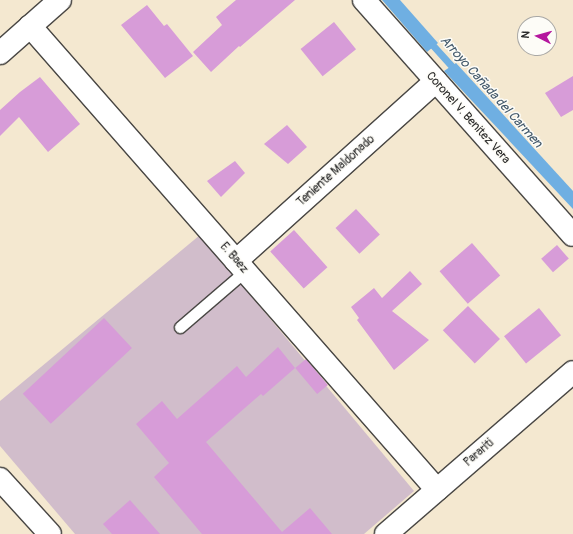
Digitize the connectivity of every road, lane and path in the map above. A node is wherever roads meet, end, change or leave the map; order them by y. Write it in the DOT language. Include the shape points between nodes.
graph roads {
  1 [pos="60,0"];
  2 [pos="364,0"];
  3 [pos="30,26"];
  4 [pos="0,53"];
  5 [pos="436,81"];
  6 [pos="573,235"];
  7 [pos="241,266"];
  8 [pos="180,327"];
  9 [pos="573,372"];
  10 [pos="0,479"];
  11 [pos="437,490"];
  12 [pos="50,534"];
  13 [pos="386,534"];
  1 -- 3 [label="street"];
  2 -- 5 [label="street, Coronel V. Benitez Vera"];
  3 -- 4 [label="street"];
  3 -- 7 [label="street, E. Baez"];
  5 -- 6 [label="street, Coronel V. Benitez Vera"];
  5 -- 7 [label="street, Teniente Maldonado"];
  7 -- 8 [label="lane"];
  7 -- 11 [label="street, E. Baez"];
  9 -- 11 [label="street, Parariti"];
  10 -- 12 [label="street"];
  11 -- 13 [label="street, Parariti"];
}
